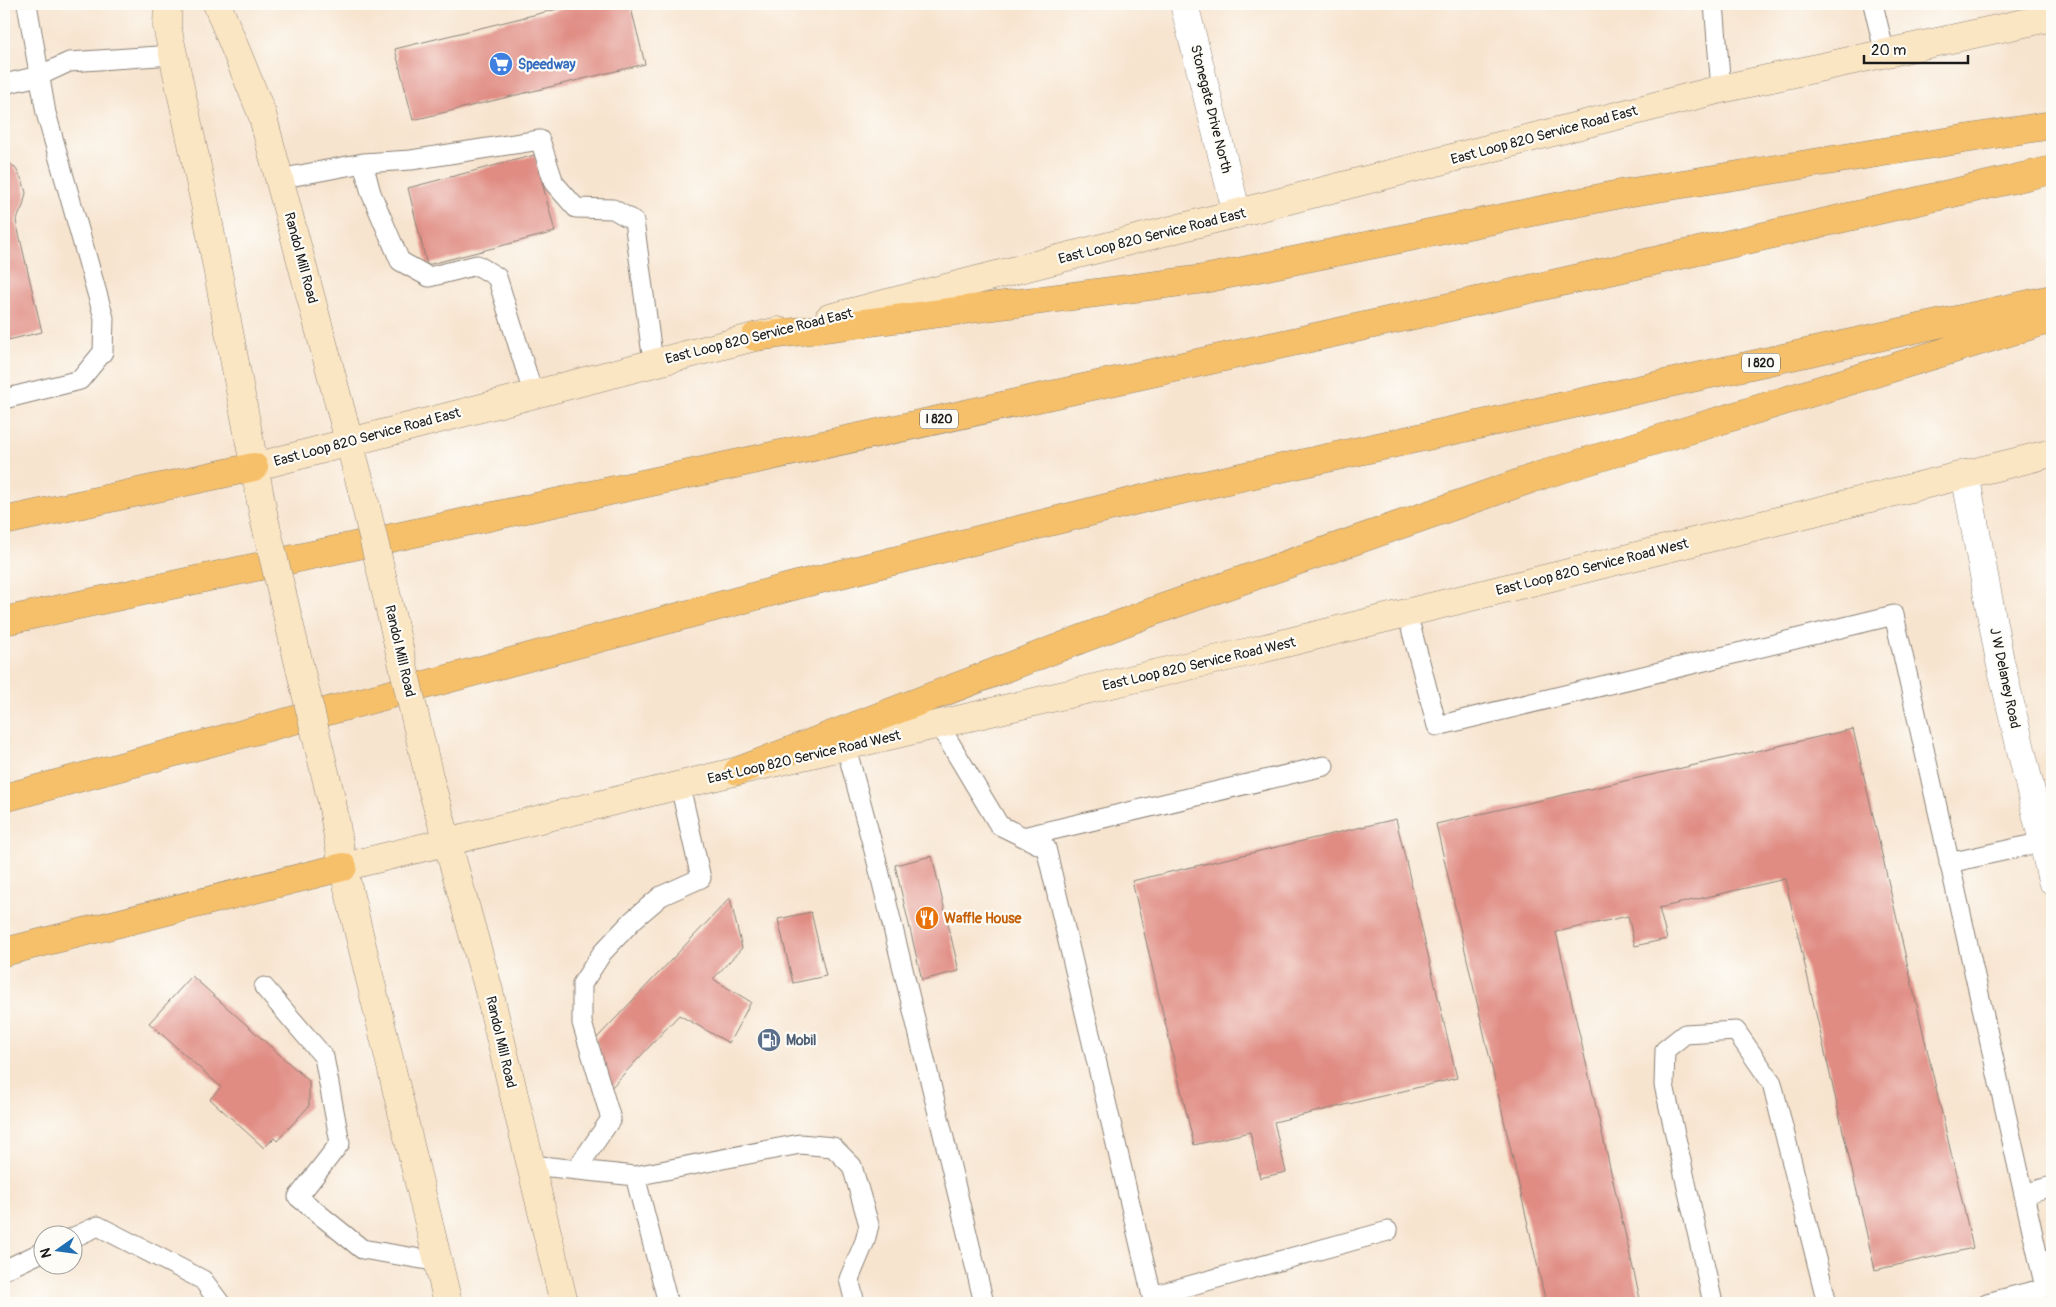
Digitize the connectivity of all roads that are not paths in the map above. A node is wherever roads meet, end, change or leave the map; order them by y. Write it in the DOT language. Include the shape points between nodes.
graph roads {
  1 [pos="27,4"];
  2 [pos="168,4"];
  3 [pos="217,4"];
  4 [pos="1184,4"];
  5 [pos="1716,4"];
  6 [pos="1873,4"];
  7 [pos="2052,17"];
  8 [pos="1885,54"];
  9 [pos="173,56"];
  10 [pos="39,76"];
  11 [pos="4,84"];
  12 [pos="1721,89"];
  13 [pos="2052,125"];
  14 [pos="363,162"];
  15 [pos="2052,170"];
  16 [pos="279,179"];
  17 [pos="1237,214"];
  18 [pos="2052,299"];
  19 [pos="2052,319"];
  20 [pos="755,337"];
  21 [pos="654,362"];
  22 [pos="533,393"];
  23 [pos="4,399"];
  24 [pos="350,442"];
  25 [pos="2052,453"];
  26 [pos="254,467"];
  27 [pos="1965,474"];
  28 [pos="4,521"];
  29 [pos="1407,613"];
  30 [pos="4,621"];
  31 [pos="939,725"];
  32 [pos="846,747"];
  33 [pos="1324,766"];
  34 [pos="738,771"];
  35 [pos="680,786"];
  36 [pos="4,798"];
  37 [pos="1023,837"];
  38 [pos="448,842"];
  39 [pos="2043,842"];
  40 [pos="1949,862"];
  41 [pos="343,867"];
  42 [pos="2052,880"];
  43 [pos="4,952"];
  44 [pos="264,987"];
  45 [pos="531,1165"];
  46 [pos="576,1170"];
  47 [pos="635,1176"];
  48 [pos="2052,1186"];
  49 [pos="2024,1194"];
  50 [pos="1388,1231"];
  51 [pos="82,1233"];
  52 [pos="32,1257"];
  53 [pos="439,1262"];
  54 [pos="4,1270"];
  55 [pos="1147,1300"];
  56 [pos="220,1303"];
  57 [pos="448,1303"];
  58 [pos="564,1303"];
  59 [pos="668,1303"];
  60 [pos="855,1303"];
  61 [pos="984,1303"];
  62 [pos="1714,1303"];
  63 [pos="1827,1303"];
  64 [pos="1987,1303"];
  1 -- 10 [label="lane"];
  2 -- 9 [label="main road" via="167,26"];
  3 -- 16 [label="main road, Randol Mill Road" via="262,114"];
  4 -- 17 [label="street, Stonegate Drive North"];
  5 -- 12 [label="lane"];
  6 -- 8 [label="lane"];
  7 -- 8 [label="main road, East Loop 820 Service Road East"];
  8 -- 12 [label="main road, East Loop 820 Service Road East"];
  9 -- 10 [label="lane" via="69,62"];
  9 -- 26 [label="main road" via="206,209"];
  10 -- 11 [label="lane"];
  10 -- 23 [label="lane" via="46,113 104,318 103,352 80,380"];
  12 -- 17 [label="main road, East Loop 820 Service Road East"];
  13 -- 20 [label="highway" via="1620,194 1204,279"];
  14 -- 16 [label="lane"];
  14 -- 21 [label="lane" via="411,160 540,140 554,184 576,208 613,209 634,221"];
  14 -- 22 [label="lane" via="371,193 400,261 429,277 477,265 497,277"];
  15 -- 30 [label="highway, I 820" via="1254,350"];
  16 -- 24 [label="main road, Randol Mill Road"];
  17 -- 20 [label="main road, East Loop 820 Service Road East"];
  18 -- 36 [label="highway, I 820" via="1154,496 801,584"];
  19 -- 34 [label="highway" via="1542,475 1157,610"];
  20 -- 21 [label="main road, East Loop 820 Service Road East"];
  21 -- 22 [label="main road, East Loop 820 Service Road East"];
  22 -- 24 [label="main road, East Loop 820 Service Road East"];
  24 -- 26 [label="main road, East Loop 820 Service Road East"];
  24 -- 38 [label="main road, Randol Mill Road, bridge" via="430,781"];
  25 -- 27 [label="main road, East Loop 820 Service Road West"];
  26 -- 28 [label="highway"];
  26 -- 41 [label="main road, bridge" via="332,802"];
  27 -- 29 [label="main road, East Loop 820 Service Road West"];
  27 -- 39 [label="street, J W Delaney Road" via="2000,661"];
  29 -- 31 [label="main road, East Loop 820 Service Road West"];
  29 -- 40 [label="lane" via="1437,726 1894,615"];
  31 -- 32 [label="main road, East Loop 820 Service Road West"];
  31 -- 37 [label="lane" via="999,825"];
  32 -- 34 [label="main road, East Loop 820 Service Road West"];
  32 -- 61 [label="lane"];
  33 -- 37 [label="lane"];
  34 -- 35 [label="main road, East Loop 820 Service Road West"];
  35 -- 38 [label="main road, East Loop 820 Service Road West"];
  35 -- 46 [label="lane" via="701,878 661,896 633,920 602,953 582,984 582,1023 610,1118"];
  37 -- 55 [label="lane" via="1046,848"];
  38 -- 41 [label="main road, East Loop 820 Service Road West"];
  38 -- 45 [label="main road, Randol Mill Road" via="488,987"];
  39 -- 40 [label="lane"];
  39 -- 42 [label="street, J W Delaney Road"];
  40 -- 49 [label="lane"];
  41 -- 43 [label="highway"];
  41 -- 53 [label="main road"];
  44 -- 53 [label="lane" via="324,1057 340,1144 298,1197 362,1249"];
  45 -- 46 [label="lane"];
  45 -- 58 [label="main road, Randol Mill Road"];
  46 -- 47 [label="lane"];
  47 -- 59 [label="lane"];
  47 -- 60 [label="lane" via="800,1144 833,1147 852,1166 869,1225 849,1279"];
  48 -- 49 [label="lane"];
  49 -- 64 [label="lane" via="2045,1288"];
  50 -- 55 [label="lane"];
  51 -- 56 [label="lane" via="98,1226 203,1280"];
  52 -- 54 [label="lane"];
  53 -- 57 [label="main road"];
  62 -- 63 [label="lane" via="1664,1085 1665,1050 1685,1034 1736,1030 1772,1083"];
}
